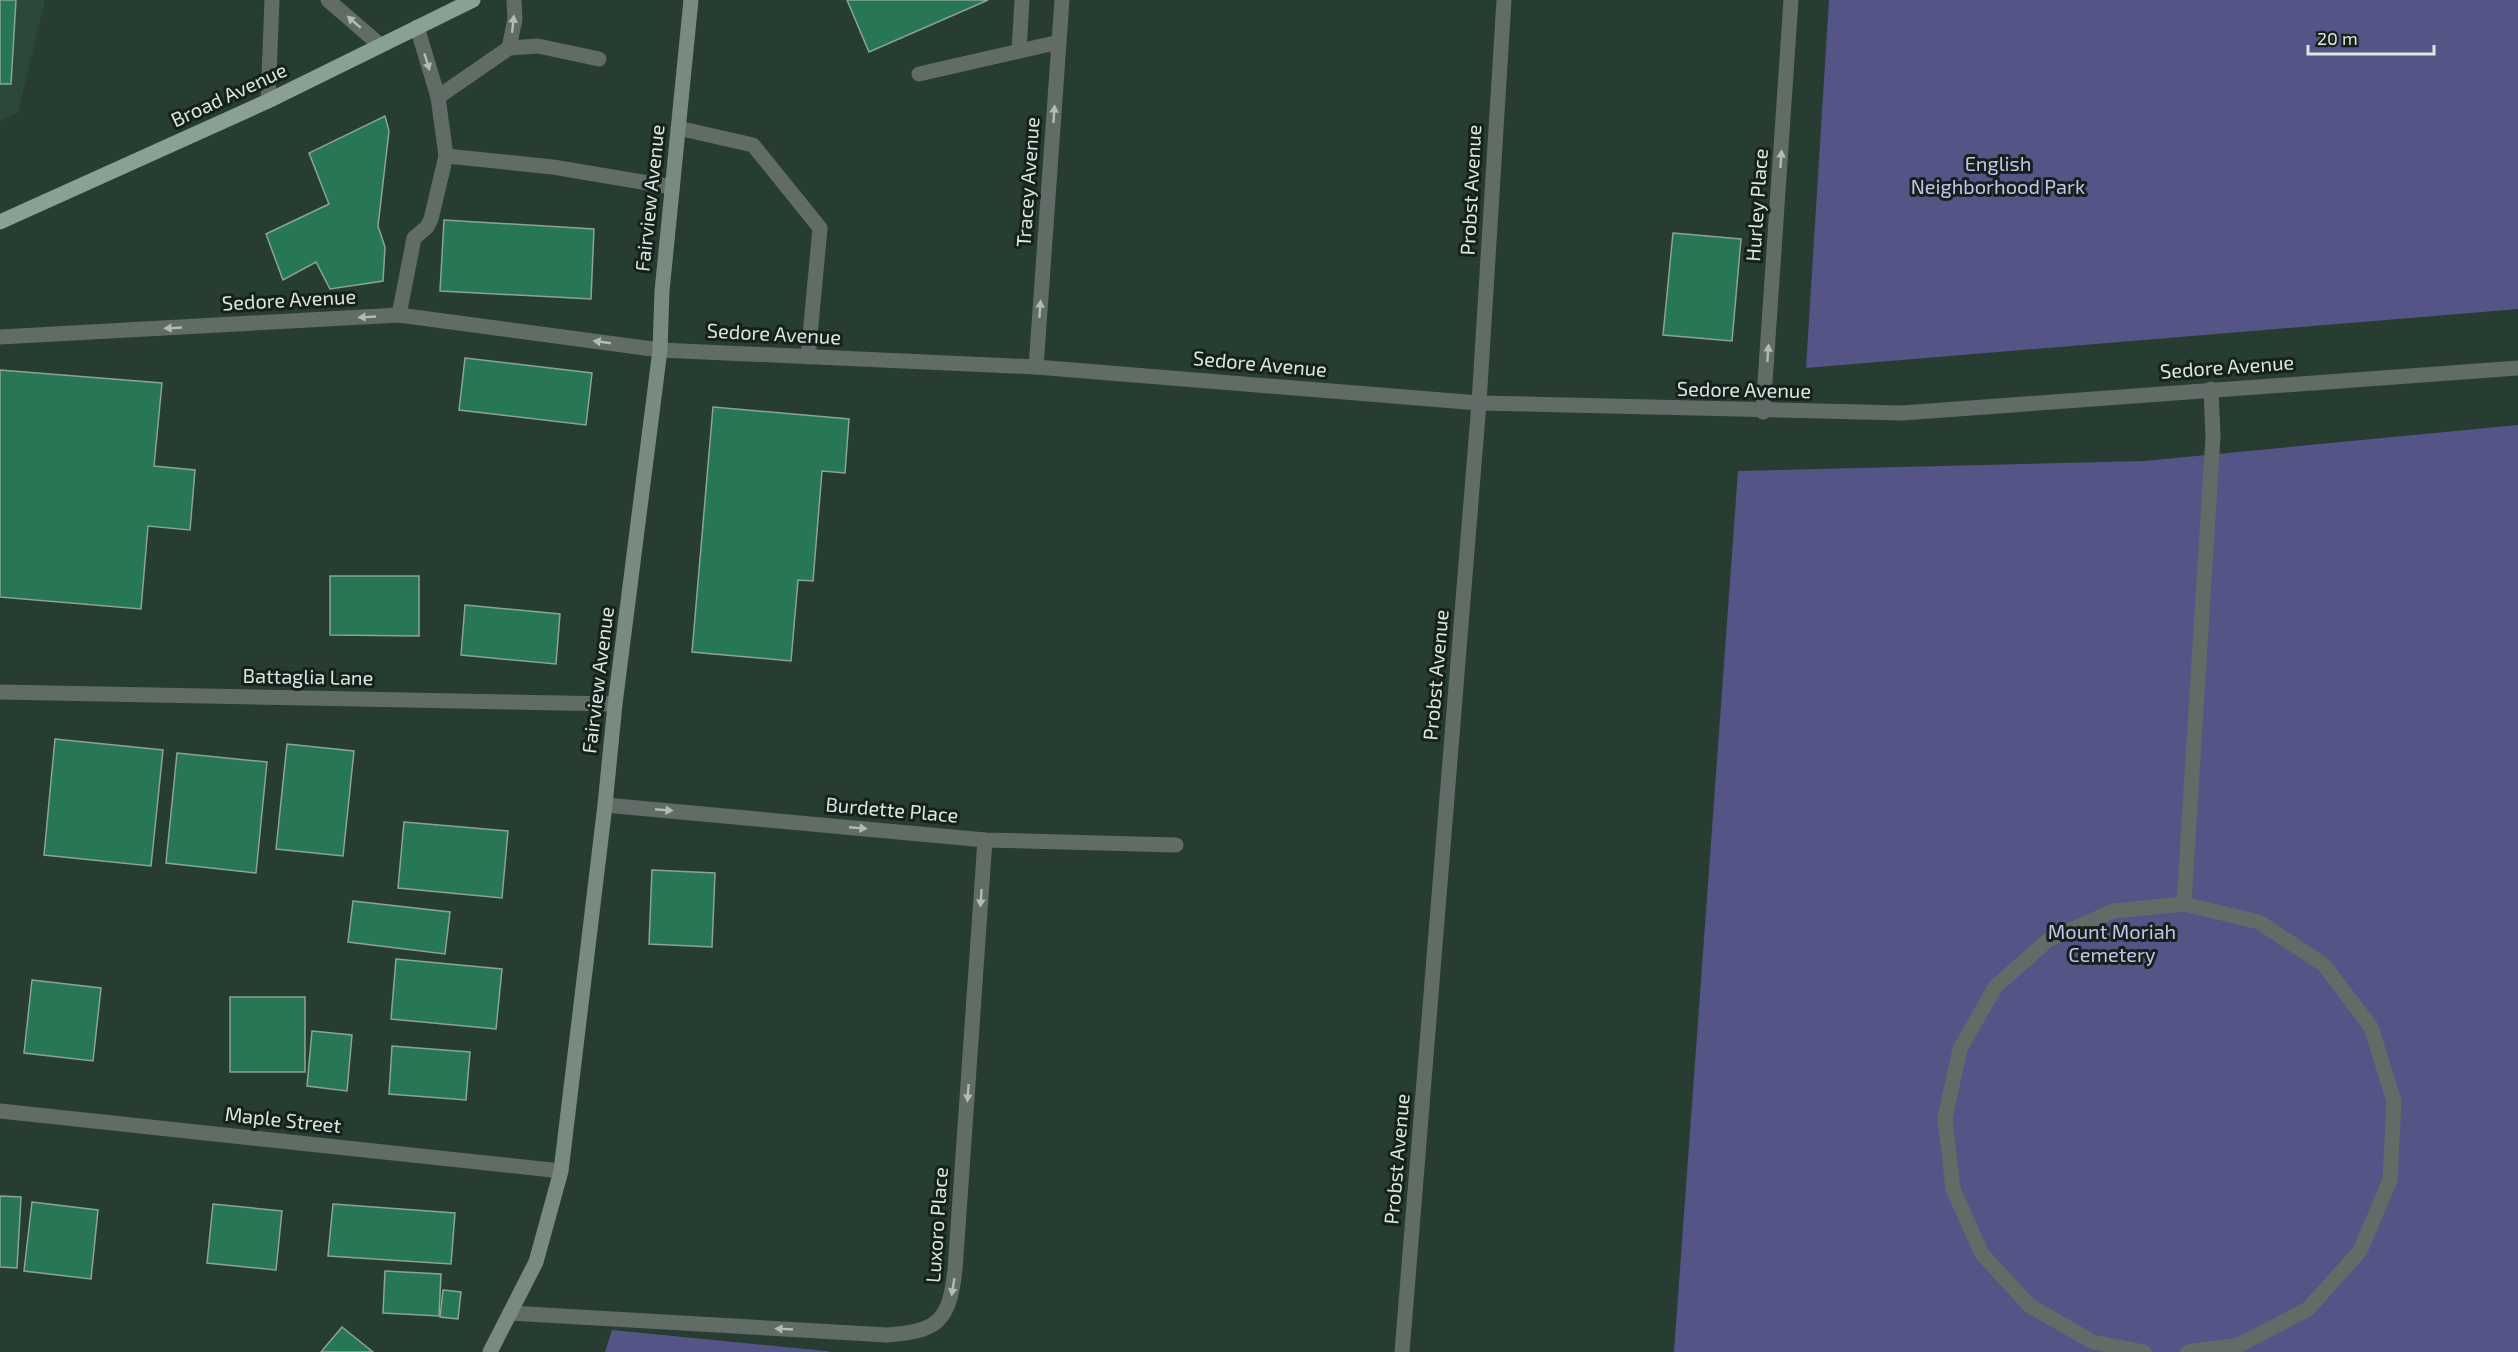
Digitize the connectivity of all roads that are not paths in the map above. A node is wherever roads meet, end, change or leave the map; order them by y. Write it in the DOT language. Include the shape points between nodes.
graph roads {
  1 [pos="272,0"];
  2 [pos="328,0"];
  3 [pos="473,0"];
  4 [pos="514,0"];
  5 [pos="691,0"];
  6 [pos="1022,0"];
  7 [pos="1062,0"];
  8 [pos="1504,0"];
  9 [pos="1791,0"];
  10 [pos="417,27"];
  11 [pos="1059,42"];
  12 [pos="380,45"];
  13 [pos="509,48"];
  14 [pos="1019,51"];
  15 [pos="599,59"];
  16 [pos="919,74"];
  17 [pos="438,97"];
  18 [pos="268,101"];
  19 [pos="678,128"];
  20 [pos="446,156"];
  21 [pos="672,187"];
  22 [pos="0,222"];
  23 [pos="399,315"];
  24 [pos="0,337"];
  25 [pos="660,350"];
  26 [pos="808,357"];
  27 [pos="1036,367"];
  28 [pos="2518,368"];
  29 [pos="2211,389"];
  30 [pos="1479,403"];
  31 [pos="1763,412"];
  32 [pos="0,692"];
  33 [pos="615,704"];
  34 [pos="605,805"];
  35 [pos="985,840"];
  36 [pos="1176,845"];
  37 [pos="2184,904"];
  38 [pos="0,1111"];
  39 [pos="561,1171"];
  40 [pos="510,1313"];
  41 [pos="490,1352"];
  42 [pos="1402,1352"];
  43 [pos="2144,1352"];
  44 [pos="2188,1352"];
  1 -- 18 [label="street"];
  12 -- 2 [label="street, one-way"];
  3 -- 10 [label="main road, Broad Avenue"];
  13 -- 4 [label="street, one-way"];
  5 -- 19 [label="main road, Fairview Avenue"];
  6 -- 14 [label="street"];
  7 -- 11 [label="street, Tracey Avenue"];
  8 -- 30 [label="street, Probst Avenue"];
  31 -- 9 [label="street, Hurley Place, one-way"];
  10 -- 12 [label="main road, Broad Avenue"];
  10 -- 17 [label="street, one-way"];
  11 -- 14 [label="street"];
  27 -- 11 [label="street, Tracey Avenue, one-way"];
  12 -- 18 [label="main road, Broad Avenue"];
  13 -- 15 [label="street" via="538,46"];
  13 -- 17 [label="street"];
  14 -- 16 [label="street"];
  17 -- 20 [label="street"];
  18 -- 22 [label="main road, Broad Avenue"];
  19 -- 21 [label="main road, Fairview Avenue"];
  19 -- 26 [label="street" via="753,145 820,228"];
  20 -- 21 [label="street" via="553,167"];
  20 -- 23 [label="street" via="431,219 414,238"];
  21 -- 25 [label="main road, Fairview Avenue"];
  23 -- 24 [label="street, Sedore Avenue, one-way"];
  25 -- 23 [label="street, Sedore Avenue, one-way"];
  25 -- 26 [label="street, Sedore Avenue"];
  25 -- 33 [label="main road, Fairview Avenue"];
  26 -- 27 [label="street, Sedore Avenue"];
  27 -- 30 [label="street, Sedore Avenue"];
  28 -- 29 [label="street, Sedore Avenue"];
  29 -- 31 [label="street, Sedore Avenue" via="1902,413"];
  29 -- 37 [label="street" via="2213,437"];
  30 -- 31 [label="street, Sedore Avenue"];
  30 -- 42 [label="street, Probst Avenue"];
  32 -- 33 [label="street, Battaglia Lane"];
  33 -- 34 [label="main road, Fairview Avenue"];
  34 -- 35 [label="street, Burdette Place, one-way"];
  34 -- 39 [label="main road, Fairview Avenue"];
  35 -- 36 [label="street, Burdette Place"];
  35 -- 40 [label="street, Luxoro Place, one-way" via="953,1294 936,1324 918,1332 887,1335"];
  37 -- 43 [label="street" via="2113,911 2048,940 1995,987 1960,1048 1945,1118 1953,1189 1982,1254 2030,1306 2092,1342"];
  37 -- 44 [label="street" via="2259,922 2324,965 2371,1027 2394,1101 2390,1180 2360,1251 2308,1309 2239,1345"];
  38 -- 39 [label="street, Maple Street"];
  39 -- 40 [label="main road, Fairview Avenue" via="536,1263"];
  40 -- 41 [label="main road, Fairview Avenue"];
}
